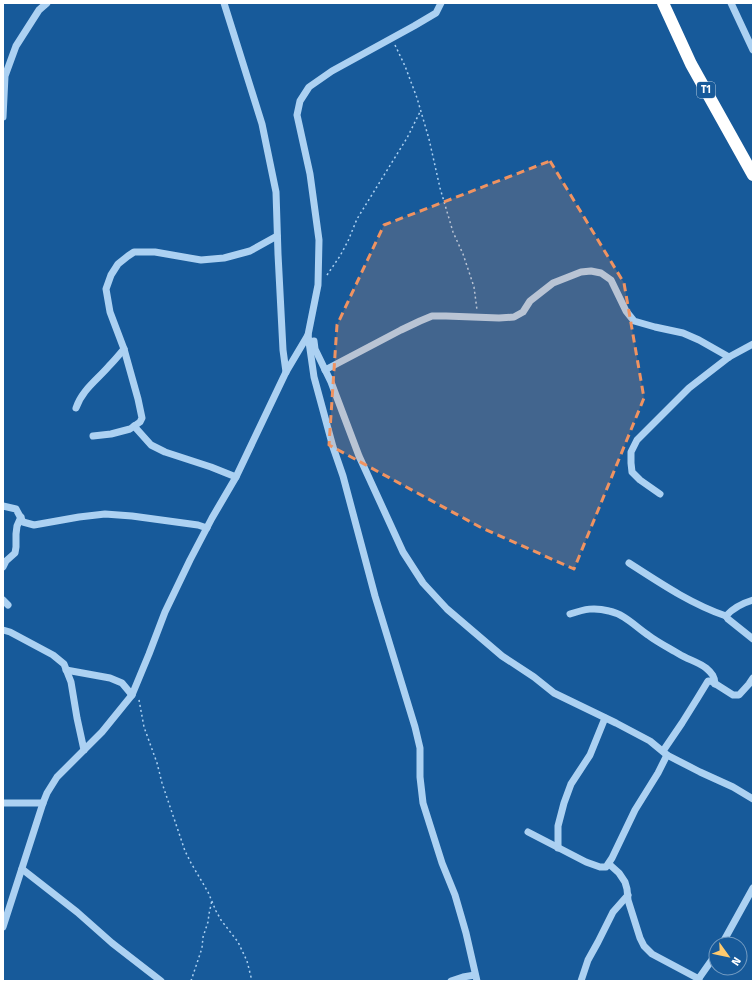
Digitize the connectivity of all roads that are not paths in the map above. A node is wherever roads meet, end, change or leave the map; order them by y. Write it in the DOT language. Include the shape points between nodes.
graph roads {
  1 [pos="47,3"];
  2 [pos="224,3"];
  3 [pos="441,3"];
  4 [pos="663,3"];
  5 [pos="731,3"];
  6 [pos="753,50"];
  7 [pos="3,117"];
  8 [pos="753,175"];
  9 [pos="277,236"];
  10 [pos="310,324"];
  11 [pos="308,335"];
  12 [pos="753,344"];
  13 [pos="124,349"];
  14 [pos="729,357"];
  15 [pos="325,370"];
  16 [pos="286,372"];
  17 [pos="76,408"];
  18 [pos="134,426"];
  19 [pos="92,436"];
  20 [pos="236,477"];
  21 [pos="660,494"];
  22 [pos="3,506"];
  23 [pos="21,517"];
  24 [pos="207,528"];
  25 [pos="629,563"];
  26 [pos="3,567"];
  27 [pos="753,600"];
  28 [pos="570,614"];
  29 [pos="726,616"];
  30 [pos="3,630"];
  31 [pos="753,639"];
  32 [pos="66,670"];
  33 [pos="753,678"];
  34 [pos="714,684"];
  35 [pos="133,692"];
  36 [pos="606,718"];
  37 [pos="84,750"];
  38 [pos="665,753"];
  39 [pos="753,799"];
  40 [pos="43,802"];
  41 [pos="3,803"];
  42 [pos="528,832"];
  43 [pos="558,848"];
  44 [pos="609,864"];
  45 [pos="22,869"];
  46 [pos="753,888"];
  47 [pos="628,895"];
  48 [pos="3,927"];
  49 [pos="726,936"];
  50 [pos="708,966"];
  51 [pos="476,978"];
  52 [pos="698,980"];
  53 [pos="161,981"];
  54 [pos="451,981"];
  55 [pos="581,981"];
  1 -- 7 [label="street" via="39,10 16,46 5,76"];
  2 -- 9 [label="street" via="262,124 276,192"];
  3 -- 10 [label="street" via="436,13 332,71 309,87 300,101 297,115 310,174 319,240 318,285"];
  4 -- 8 [label="highway, T1" via="691,64"];
  5 -- 6 [label="street"];
  9 -- 13 [label="street" via="250,251 224,258 201,260 143,251 128,256 118,264 106,289 110,312"];
  9 -- 16 [label="street"];
  10 -- 11 [label="street"];
  10 -- 15 [label="street" via="315,348"];
  11 -- 16 [label="street"];
  11 -- 51 [label="street" via="314,377 333,447 415,727 420,748 423,803 455,895"];
  12 -- 14 [label="street"];
  13 -- 17 [label="street" via="84,391"];
  13 -- 18 [label="street" via="142,418"];
  14 -- 15 [label="street" via="683,333 634,321 626,311 611,280 601,273 591,271 581,272 553,283 530,301 523,312 514,317 432,316"];
  14 -- 21 [label="street" via="689,388 637,440 631,452 632,472"];
  15 -- 36 [label="street" via="359,456 403,552 423,583 447,609 502,656 554,693"];
  16 -- 20 [label="street"];
  18 -- 19 [label="street" via="111,434"];
  18 -- 20 [label="street" via="151,444 165,452"];
  20 -- 24 [label="street"];
  22 -- 23 [label="street" via="16,509"];
  23 -- 24 [label="street" via="23,522 34,525 79,516 105,514"];
  23 -- 26 [label="street" via="17,526 15,553"];
  24 -- 35 [label="street" via="165,612"];
  25 -- 29 [label="street" via="682,597"];
  27 -- 29 [label="street" via="730,611"];
  28 -- 34 [label="street" via="597,608 611,611 687,659 706,668 715,679"];
  29 -- 31 [label="street"];
  30 -- 32 [label="street" via="53,654 64,664"];
  32 -- 35 [label="street" via="110,678"];
  32 -- 37 [label="street" via="71,682"];
  33 -- 34 [label="street" via="739,695 733,695"];
  34 -- 38 [label="street" via="708,681"];
  35 -- 37 [label="street" via="102,732"];
  36 -- 38 [label="street" via="650,741"];
  36 -- 43 [label="street" via="590,755 571,784 558,826"];
  37 -- 40 [label="street" via="57,777"];
  38 -- 39 [label="street"];
  38 -- 44 [label="street" via="658,773 635,810"];
  40 -- 41 [label="street"];
  40 -- 45 [label="street"];
  42 -- 43 [label="street"];
  43 -- 44 [label="street" via="600,867"];
  44 -- 47 [label="street" via="625,882"];
  45 -- 48 [label="street"];
  45 -- 53 [label="street"];
  46 -- 49 [label="street"];
  47 -- 52 [label="street" via="644,946 652,954"];
  47 -- 55 [label="street" via="613,912 588,960"];
  50 -- 52 [label="street"];
  51 -- 54 [label="street" via="463,977"];
}
